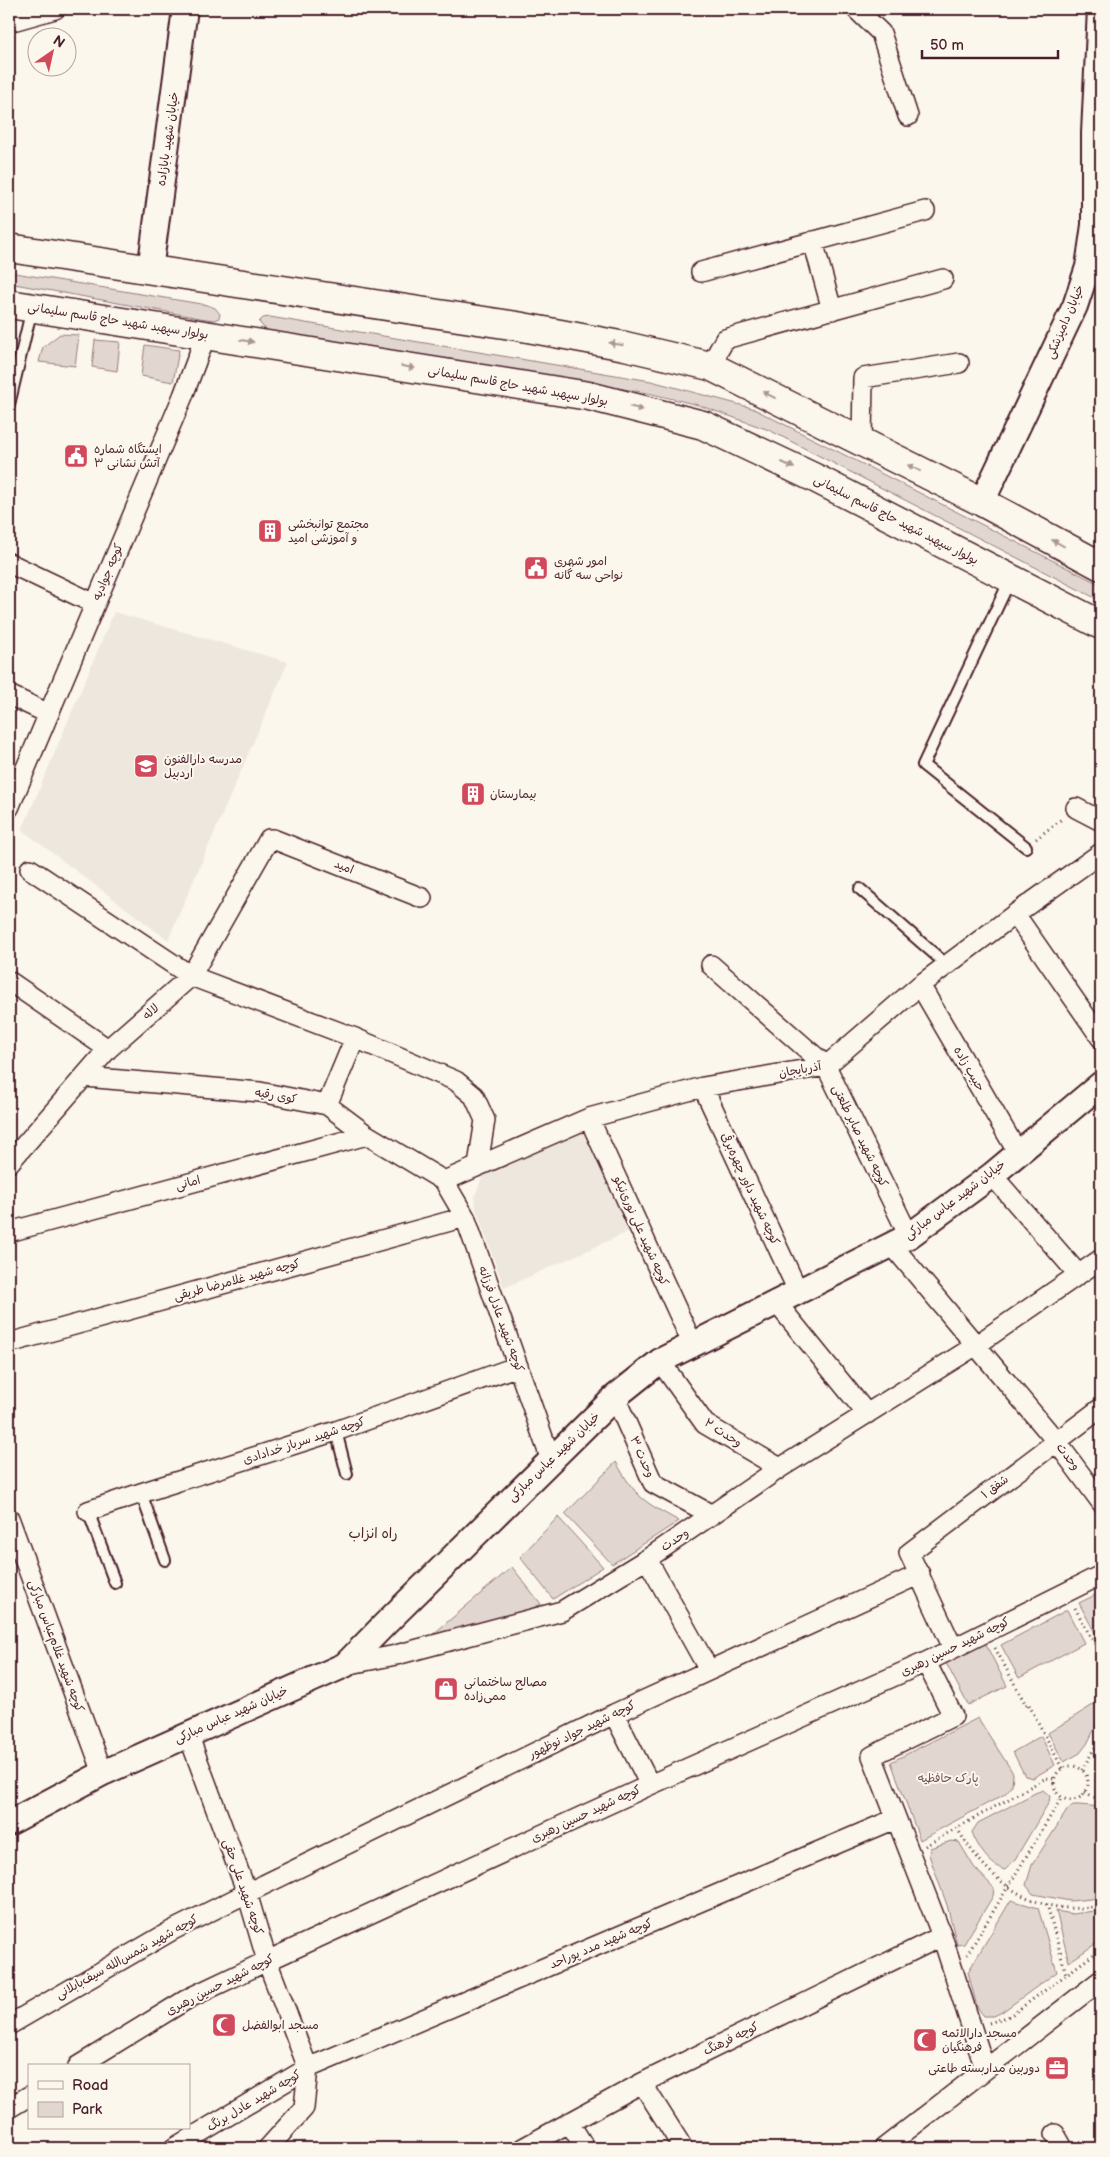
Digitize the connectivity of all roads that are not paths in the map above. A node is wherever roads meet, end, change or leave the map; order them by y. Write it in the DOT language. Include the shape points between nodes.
graph roads {
  1 [pos="55,9"];
  2 [pos="185,9"];
  3 [pos="856,9"];
  4 [pos="1100,21"];
  5 [pos="9,22"];
  6 [pos="908,116"];
  7 [pos="1098,133"];
  8 [pos="925,211"];
  9 [pos="813,241"];
  10 [pos="9,248"];
  11 [pos="150,270"];
  12 [pos="701,272"];
  13 [pos="943,279"];
  14 [pos="20,306"];
  15 [pos="832,310"];
  16 [pos="206,335"];
  17 [pos="959,363"];
  18 [pos="710,366"];
  19 [pos="9,405"];
  20 [pos="862,443"];
  21 [pos="982,502"];
  22 [pos="9,563"];
  23 [pos="1101,566"];
  24 [pos="1011,579"];
  25 [pos="95,604"];
  26 [pos="1101,626"];
  27 [pos="9,695"];
  28 [pos="49,714"];
  29 [pos="9,808"];
  30 [pos="1076,808"];
  31 [pos="1101,821"];
  32 [pos="267,842"];
  33 [pos="1026,847"];
  34 [pos="1101,853"];
  35 [pos="30,869"];
  36 [pos="860,889"];
  37 [pos="422,898"];
  38 [pos="1015,914"];
  39 [pos="711,965"];
  40 [pos="947,965"];
  41 [pos="192,976"];
  42 [pos="9,981"];
  43 [pos="920,985"];
  44 [pos="356,1038"];
  45 [pos="1101,1038"];
  46 [pos="108,1049"];
  47 [pos="826,1066"];
  48 [pos="85,1077"];
  49 [pos="1101,1084"];
  50 [pos="703,1087"];
  51 [pos="327,1105"];
  52 [pos="589,1118"];
  53 [pos="367,1134"];
  54 [pos="1018,1153"];
  55 [pos="10,1160"];
  56 [pos="478,1164"];
  57 [pos="992,1175"];
  58 [pos="444,1181"];
  59 [pos="465,1217"];
  60 [pos="9,1232"];
  61 [pos="900,1241"];
  62 [pos="1101,1259"];
  63 [pos="1078,1274"];
  64 [pos="798,1291"];
  65 [pos="776,1302"];
  66 [pos="9,1343"];
  67 [pos="693,1345"];
  68 [pos="976,1346"];
  69 [pos="660,1360"];
  70 [pos="518,1366"];
  71 [pos="615,1397"];
  72 [pos="1101,1408"];
  73 [pos="867,1414"];
  74 [pos="336,1431"];
  75 [pos="1056,1441"];
  76 [pos="551,1460"];
  77 [pos="780,1468"];
  78 [pos="347,1474"];
  79 [pos="141,1492"];
  80 [pos="1101,1502"];
  81 [pos="88,1511"];
  82 [pos="712,1515"];
  83 [pos="9,1518"];
  84 [pos="647,1559"];
  85 [pos="165,1560"];
  86 [pos="920,1574"];
  87 [pos="1101,1575"];
  88 [pos="115,1584"];
  89 [pos="953,1648"];
  90 [pos="926,1662"];
  91 [pos="345,1666"];
  92 [pos="709,1670"];
  93 [pos="614,1714"];
  94 [pos="188,1734"];
  95 [pos="103,1773"];
  96 [pos="650,1785"];
  97 [pos="895,1819"];
  98 [pos="9,1823"];
  99 [pos="248,1893"];
  100 [pos="942,1936"];
  101 [pos="267,1961"];
  102 [pos="1101,1980"];
  103 [pos="9,2025"];
  104 [pos="81,2064"];
  105 [pos="308,2068"];
  106 [pos="985,2070"];
  107 [pos="642,2083"];
  108 [pos="28,2097"];
  109 [pos="9,2108"];
  110 [pos="569,2122"];
  111 [pos="174,2148"];
  112 [pos="268,2148"];
  113 [pos="523,2148"];
  114 [pos="584,2148"];
  115 [pos="684,2148"];
  116 [pos="884,2148"];
  1 -- 5 [label="street"];
  2 -- 11 [label="street, خیابان شهید بابازاده"];
  3 -- 6 [label="street" via="881,32"];
  4 -- 7 [label="street, خیابان دامپزشکی"];
  7 -- 21 [label="street, خیابان دامپزشکی" via="1094,225 1088,267 1075,306"];
  8 -- 9 [label="street"];
  9 -- 12 [label="street"];
  9 -- 15 [label="street"];
  10 -- 11 [label="main road"];
  18 -- 11 [label="main road, one-way" via="517,326"];
  13 -- 15 [label="street"];
  14 -- 16 [label="main road, بولوار سپهبد شهید حاج قاسم سلیمانی"];
  14 -- 19 [label="lane"];
  15 -- 18 [label="street" via="725,339"];
  16 -- 24 [label="main road, بولوار سپهبد شهید حاج قاسم سلیمانی, one-way" via="589,396 703,425 815,478"];
  16 -- 25 [label="street, کوچه جوادیه"];
  17 -- 20 [label="street" via="863,378"];
  20 -- 18 [label="main road, one-way"];
  21 -- 20 [label="main road, one-way"];
  23 -- 21 [label="main road, one-way"];
  22 -- 25 [label="street"];
  24 -- 26 [label="main road, بولوار سپهبد شهید حاج قاسم سلیمانی"];
  24 -- 33 [label="lane" via="923,765"];
  25 -- 28 [label="street, کوچه جوادیه"];
  27 -- 28 [label="street"];
  28 -- 29 [label="street, کوچه جوادیه"];
  30 -- 31 [label="street"];
  32 -- 37 [label="street, امید" via="273,839"];
  32 -- 41 [label="street, لاله"];
  34 -- 38 [label="street, آذربایجان"];
  35 -- 41 [label="street"];
  36 -- 40 [label="lane"];
  38 -- 40 [label="street, آذربایجان"];
  38 -- 45 [label="street"];
  39 -- 47 [label="street, کوچه شهید صابر طلعتی"];
  40 -- 43 [label="street, آذربایجان"];
  41 -- 44 [label="street"];
  41 -- 46 [label="street, لاله"];
  42 -- 46 [label="street"];
  43 -- 47 [label="street, آذربایجان"];
  43 -- 54 [label="street, حبیب زاده"];
  44 -- 51 [label="street"];
  44 -- 56 [label="street" via="456,1081 474,1096 486,1120"];
  46 -- 48 [label="street, لاله"];
  47 -- 50 [label="street, آذربایجان"];
  47 -- 61 [label="street, کوچه شهید صابر طلعتی"];
  48 -- 51 [label="street, کوی رقیه" via="260,1092"];
  48 -- 55 [label="street, لاله"];
  49 -- 54 [label="street, خیابان شهید عباس مبارکی"];
  50 -- 52 [label="street, آذربایجان"];
  50 -- 64 [label="street, کوچه شهید داور چهره‌برقی"];
  51 -- 53 [label="street, کوی رقیه"];
  52 -- 56 [label="street, آذربایجان"];
  52 -- 67 [label="street, کوچه شهید علی نوری‌نیکو"];
  53 -- 58 [label="street, کوی رقیه"];
  53 -- 60 [label="street, امانی"];
  54 -- 57 [label="street, خیابان شهید عباس مبارکی"];
  56 -- 58 [label="street, آذربایجان"];
  57 -- 61 [label="street, خیابان شهید عباس مبارکی"];
  57 -- 63 [label="street"];
  58 -- 59 [label="street, کوچه شهید عادل فرزانه"];
  59 -- 66 [label="street, کوچه شهید غلامرضا طریقی"];
  59 -- 70 [label="street, کوچه شهید عادل فرزانه"];
  61 -- 64 [label="street, خیابان شهید عباس مبارکی"];
  61 -- 68 [label="street, وحدت"];
  62 -- 63 [label="street"];
  63 -- 68 [label="street"];
  64 -- 65 [label="street, خیابان شهید عباس مبارکی"];
  65 -- 67 [label="street, خیابان شهید عباس مبارکی"];
  65 -- 73 [label="street"];
  67 -- 69 [label="street, خیابان شهید عباس مبارکی"];
  68 -- 73 [label="street, وحدت"];
  68 -- 75 [label="street, وحدت"];
  69 -- 71 [label="street, خیابان شهید عباس مبارکی"];
  69 -- 77 [label="street, وحدت ۲" via="704,1424"];
  70 -- 74 [label="street, کوچه شهید سرباز خدادادی"];
  70 -- 76 [label="street, کوچه شهید عادل فرزانه"];
  71 -- 76 [label="street, خیابان شهید عباس مبارکی"];
  71 -- 82 [label="street, وحدت ۳" via="653,1484"];
  72 -- 75 [label="street, شفق ۱"];
  73 -- 77 [label="street, وحدت"];
  74 -- 78 [label="lane"];
  74 -- 79 [label="street, کوچه شهید سرباز خدادادی"];
  75 -- 80 [label="street, وحدت"];
  75 -- 86 [label="street, شفق ۱" via="909,1553"];
  76 -- 91 [label="street, خیابان شهید عباس مبارکی"];
  77 -- 82 [label="street, وحدت"];
  79 -- 81 [label="street, کوچه شهید سرباز خدادادی"];
  79 -- 85 [label="lane"];
  81 -- 88 [label="lane"];
  82 -- 84 [label="street, وحدت"];
  83 -- 95 [label="street, کوچه شهید غلام‌عباس مبارکی"];
  84 -- 91 [label="street, وحدت" via="562,1611"];
  84 -- 92 [label="street"];
  86 -- 89 [label="street"];
  86 -- 92 [label="street, کوچه شهید جواد نوظهور"];
  87 -- 89 [label="street, کوچه شهید حسین رهبری"];
  89 -- 90 [label="street, کوچه شهید حسین رهبری"];
  90 -- 96 [label="street, کوچه شهید حسین رهبری"];
  90 -- 97 [label="street" via="953,1716 872,1756"];
  91 -- 94 [label="street, خیابان شهید عباس مبارکی"];
  92 -- 93 [label="street, کوچه شهید جواد نوظهور"];
  93 -- 96 [label="street"];
  93 -- 99 [label="street, کوچه شهید جواد نوظهور"];
  94 -- 95 [label="street, خیابان شهید عباس مبارکی"];
  94 -- 99 [label="street, کوچه شهید علی حقی"];
  95 -- 98 [label="street, خیابان شهید عباس مبارکی"];
  96 -- 101 [label="street, کوچه شهید حسین رهبری"];
  97 -- 100 [label="street"];
  97 -- 105 [label="street, کوچه شهید مدد پوراحد"];
  99 -- 101 [label="street, کوچه شهید علی حقی"];
  99 -- 103 [label="street, کوچه شهید شمس‌الله سیف‌بابلانی" via="171,1931"];
  100 -- 106 [label="street"];
  100 -- 107 [label="street, کوچه فرهنگ"];
  101 -- 104 [label="street, کوچه شهید حسین رهبری" via="189,1998"];
  101 -- 105 [label="street, کوچه شهید علی حقی"];
  102 -- 106 [label="street"];
  105 -- 111 [label="street, کوچه شهید عادل برنگ"];
  105 -- 112 [label="street" via="304,2108"];
  106 -- 116 [label="street"];
  107 -- 110 [label="street, کوچه فرهنگ"];
  107 -- 115 [label="street"];
  108 -- 109 [label="street"];
  110 -- 113 [label="street, کوچه فرهنگ"];
  110 -- 114 [label="street"];
}
